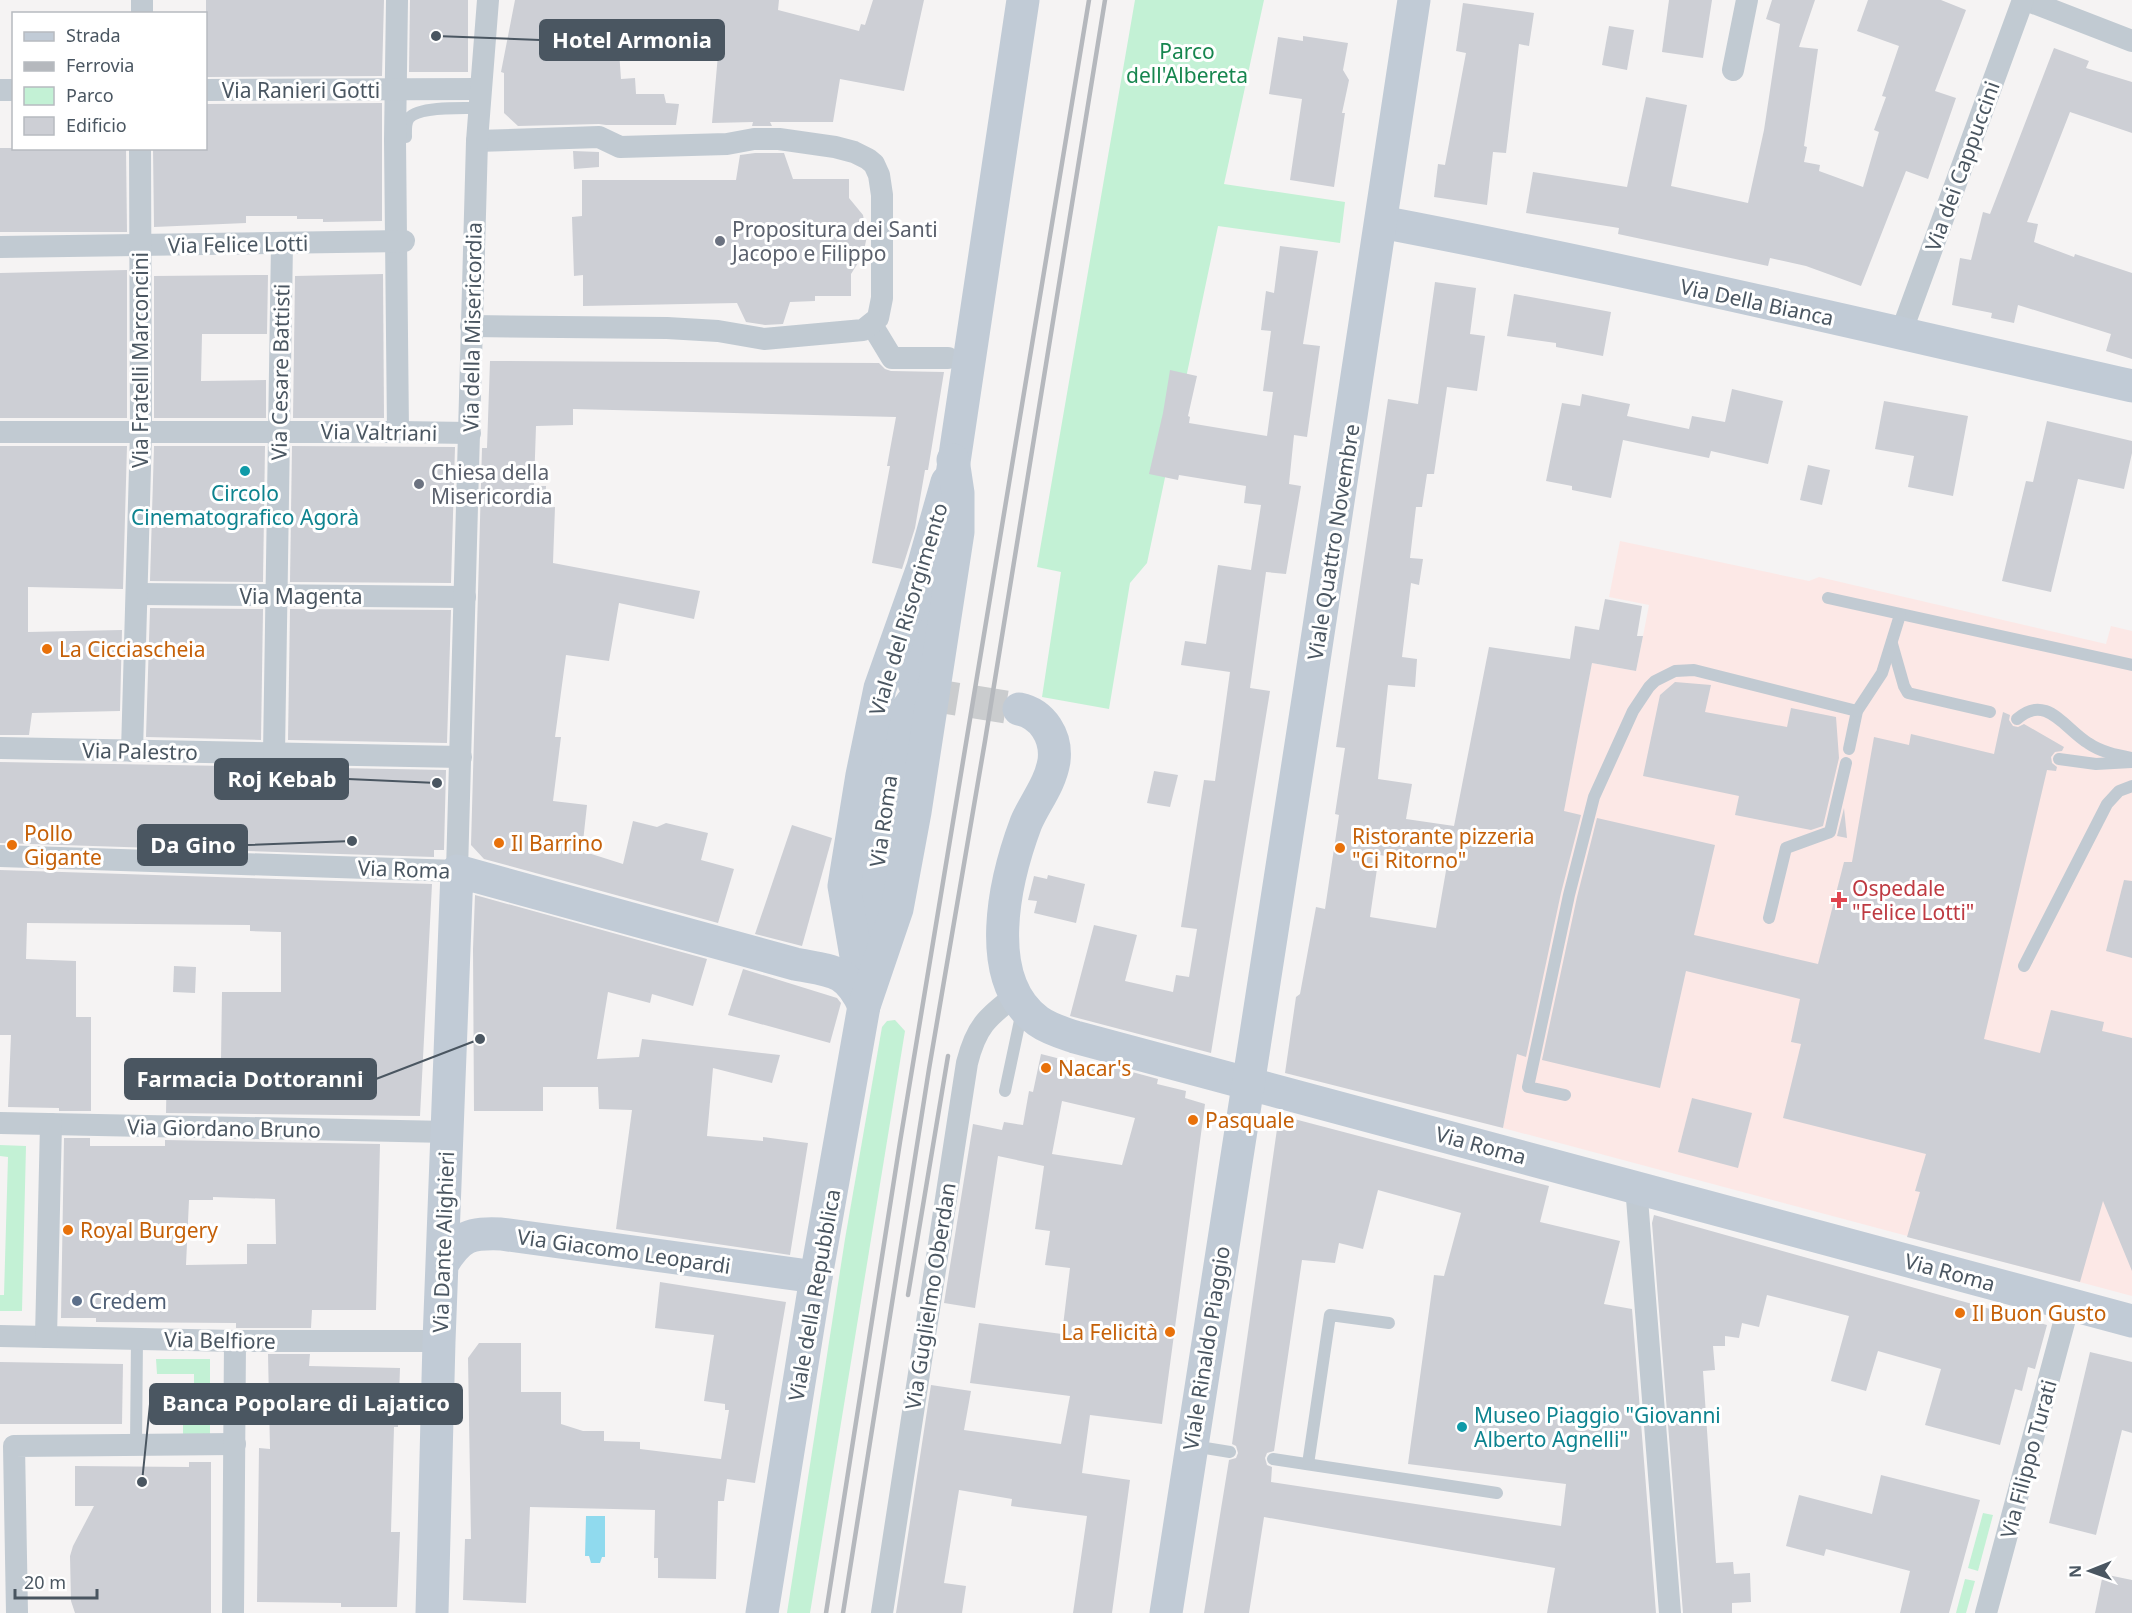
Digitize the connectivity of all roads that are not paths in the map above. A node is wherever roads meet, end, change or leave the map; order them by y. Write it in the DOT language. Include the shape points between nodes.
graph roads {
  1 [pos="397,0"];
  2 [pos="488,0"];
  3 [pos="1023,0"];
  4 [pos="1414,0"];
  5 [pos="1747,0"];
  6 [pos="2025,0"];
  7 [pos="2132,41"];
  8 [pos="1733,70"];
  9 [pos="207,90"];
  10 [pos="396,91"];
  11 [pos="480,99"];
  12 [pos="406,137"];
  13 [pos="477,141"];
  14 [pos="140,150"];
  15 [pos="1381,222"];
  16 [pos="400,241"];
  17 [pos="282,243"];
  18 [pos="140,246"];
  19 [pos="0,247"];
  20 [pos="872,325"];
  21 [pos="471,326"];
  22 [pos="1901,333"];
  23 [pos="948,358"];
  24 [pos="2132,386"];
  25 [pos="279,431"];
  26 [pos="0,432"];
  27 [pos="141,432"];
  28 [pos="398,432"];
  29 [pos="470,433"];
  30 [pos="953,460"];
  31 [pos="137,594"];
  32 [pos="276,596"];
  33 [pos="465,597"];
  34 [pos="1828,598"];
  35 [pos="1900,615"];
  36 [pos="1892,644"];
  37 [pos="2132,665"];
  38 [pos="924,703"];
  39 [pos="1857,711"];
  40 [pos="1990,712"];
  41 [pos="1018,718"];
  42 [pos="2017,719"];
  43 [pos="0,748"];
  44 [pos="1849,749"];
  45 [pos="132,751"];
  46 [pos="274,754"];
  47 [pos="461,758"];
  48 [pos="2059,759"];
  49 [pos="2132,760"];
  50 [pos="1846,764"];
  51 [pos="2132,786"];
  52 [pos="0,856"];
  53 [pos="457,871"];
  54 [pos="844,885"];
  55 [pos="1769,918"];
  56 [pos="795,964"];
  57 [pos="2024,966"];
  58 [pos="868,993"];
  59 [pos="1019,1001"];
  60 [pos="1248,1083"];
  61 [pos="1005,1091"];
  62 [pos="1565,1095"];
  63 [pos="0,1123"];
  64 [pos="51,1124"];
  65 [pos="448,1132"];
  66 [pos="1636,1186"];
  67 [pos="443,1263"];
  68 [pos="816,1277"];
  69 [pos="2069,1304"];
  70 [pos="2132,1321"];
  71 [pos="1389,1323"];
  72 [pos="0,1336"];
  73 [pos="46,1337"];
  74 [pos="137,1339"];
  75 [pos="235,1341"];
  76 [pos="439,1341"];
  77 [pos="136,1444"];
  78 [pos="235,1444"];
  79 [pos="1191,1446"];
  80 [pos="1230,1452"];
  81 [pos="1273,1460"];
  82 [pos="1308,1464"];
  83 [pos="1497,1493"];
  84 [pos="16,1613"];
  85 [pos="233,1613"];
  86 [pos="432,1613"];
  87 [pos="762,1613"];
  88 [pos="882,1613"];
  89 [pos="1166,1613"];
  90 [pos="1670,1613"];
  91 [pos="1986,1613"];
  1 -- 10 [label="street"];
  2 -- 11 [label="street, Via della Misericordia"];
  3 -- 30 [label="street, Viale del Risorgimento"];
  4 -- 15 [label="street, Viale Quattro Novembre"];
  5 -- 8 [label="street"];
  6 -- 7 [label="street"];
  6 -- 22 [label="street, Via dei Cappuccini"];
  9 -- 10 [label="street, Via Ranieri Gotti"];
  10 -- 11 [label="street, Via Ranieri Gotti"];
  10 -- 16 [label="street"];
  11 -- 12 [label="lane" via="415,113 406,123"];
  11 -- 13 [label="street, Via della Misericordia"];
  13 -- 20 [label="street" via="598,137 620,147 779,139 861,154 877,169 882,195 882,298 880,313"];
  13 -- 21 [label="street, Via della Misericordia"];
  14 -- 18 [label="street, Via Fratelli Marconcini"];
  15 -- 22 [label="street, Via Della Bianca"];
  15 -- 60 [label="street, Viale Quattro Novembre"];
  16 -- 17 [label="street, Via Felice Lotti"];
  16 -- 28 [label="street"];
  17 -- 18 [label="street, Via Felice Lotti"];
  17 -- 25 [label="street, Via Cesare Battisti"];
  18 -- 19 [label="street, Via Felice Lotti"];
  18 -- 27 [label="street, Via Fratelli Marconcini"];
  20 -- 21 [label="street" via="858,332 764,339 684,329"];
  20 -- 23 [label="street" via="892,358"];
  21 -- 29 [label="street, Via della Misericordia"];
  22 -- 24 [label="street, Via Della Bianca"];
  25 -- 27 [label="street, Via Valtriani"];
  25 -- 28 [label="street, Via Valtriani"];
  25 -- 32 [label="street, Via Cesare Battisti"];
  26 -- 27 [label="street, Via Valtriani"];
  27 -- 31 [label="street, Via Fratelli Marconcini"];
  28 -- 29 [label="street, Via Valtriani"];
  29 -- 33 [label="street, Via della Misericordia"];
  30 -- 38 [label="street, Viale del Risorgimento" via="945,530 912,668 912,681"];
  30 -- 54 [label="street, Viale del Risorgimento" via="923,567 880,688"];
  30 -- 58 [label="street, Viale del Risorgimento" via="959,507 954,563 915,812 901,892"];
  31 -- 32 [label="street, Via Magenta"];
  31 -- 45 [label="street, Via Fratelli Marconcini"];
  32 -- 33 [label="street, Via Magenta"];
  32 -- 46 [label="street, Via Cesare Battisti"];
  33 -- 47 [label="street, Via della Misericordia"];
  34 -- 35 [label="lane"];
  35 -- 36 [label="lane"];
  35 -- 37 [label="lane"];
  36 -- 39 [label="lane" via="1882,673"];
  36 -- 40 [label="lane" via="1908,693"];
  38 -- 58 [label="street, Via Roma" via="897,735 873,892"];
  39 -- 44 [label="lane"];
  39 -- 62 [label="lane" via="1694,670 1675,671 1648,687 1594,797 1528,1087"];
  41 -- 59 [label="street" via="1032,748 1027,821 1012,870 1003,921 1005,959"];
  42 -- 49 [label="lane" via="2028,711 2046,711 2096,748"];
  43 -- 45 [label="street, Via Palestro"];
  45 -- 46 [label="street, Via Palestro"];
  46 -- 47 [label="street, Via Palestro"];
  47 -- 53 [label="street, Via della Misericordia"];
  48 -- 49 [label="lane" via="2096,764"];
  50 -- 55 [label="lane" via="1830,832 1786,848"];
  51 -- 57 [label="lane" via="2118,791 2107,804"];
  52 -- 53 [label="street, Via Roma"];
  53 -- 56 [label="street, Via Roma"];
  53 -- 65 [label="street, Via Dante Alighieri"];
  54 -- 56 [label="street" via="829,945"];
  54 -- 58 [label="street, Viale del Risorgimento"];
  56 -- 58 [label="street, Via Roma" via="833,972 847,979 858,994"];
  58 -- 68 [label="street, Viale della Repubblica"];
  59 -- 60 [label="street, Via Roma" via="1038,1021 1066,1034"];
  59 -- 61 [label="lane"];
  59 -- 88 [label="street, Via Guglielmo Oberdan" via="987,1018 967,1063"];
  60 -- 66 [label="street, Via Roma"];
  60 -- 79 [label="street, Viale Rinaldo Piaggio"];
  63 -- 64 [label="street, Via Giordano Bruno"];
  64 -- 65 [label="street, Via Giordano Bruno"];
  64 -- 73 [label="street"];
  65 -- 67 [label="street, Via Dante Alighieri"];
  66 -- 69 [label="street, Via Roma"];
  66 -- 90 [label="street"];
  67 -- 68 [label="street, Via Giacomo Leopardi" via="466,1237 501,1234"];
  67 -- 76 [label="street, Via Dante Alighieri"];
  68 -- 87 [label="street, Viale della Repubblica"];
  69 -- 70 [label="street, Via Roma"];
  69 -- 91 [label="street, Via Filippo Turati"];
  71 -- 82 [label="lane" via="1330,1315"];
  72 -- 73 [label="street, Via Belfiore"];
  73 -- 74 [label="street, Via Belfiore"];
  74 -- 75 [label="street, Via Belfiore"];
  74 -- 77 [label="lane"];
  75 -- 76 [label="street, Via Belfiore"];
  75 -- 78 [label="street"];
  76 -- 86 [label="street, Via Dante Alighieri"];
  77 -- 78 [label="street"];
  77 -- 84 [label="street" via="14,1446"];
  78 -- 85 [label="street"];
  79 -- 80 [label="lane"];
  79 -- 89 [label="street, Viale Rinaldo Piaggio"];
  81 -- 82 [label="lane"];
  82 -- 83 [label="lane"];
}
